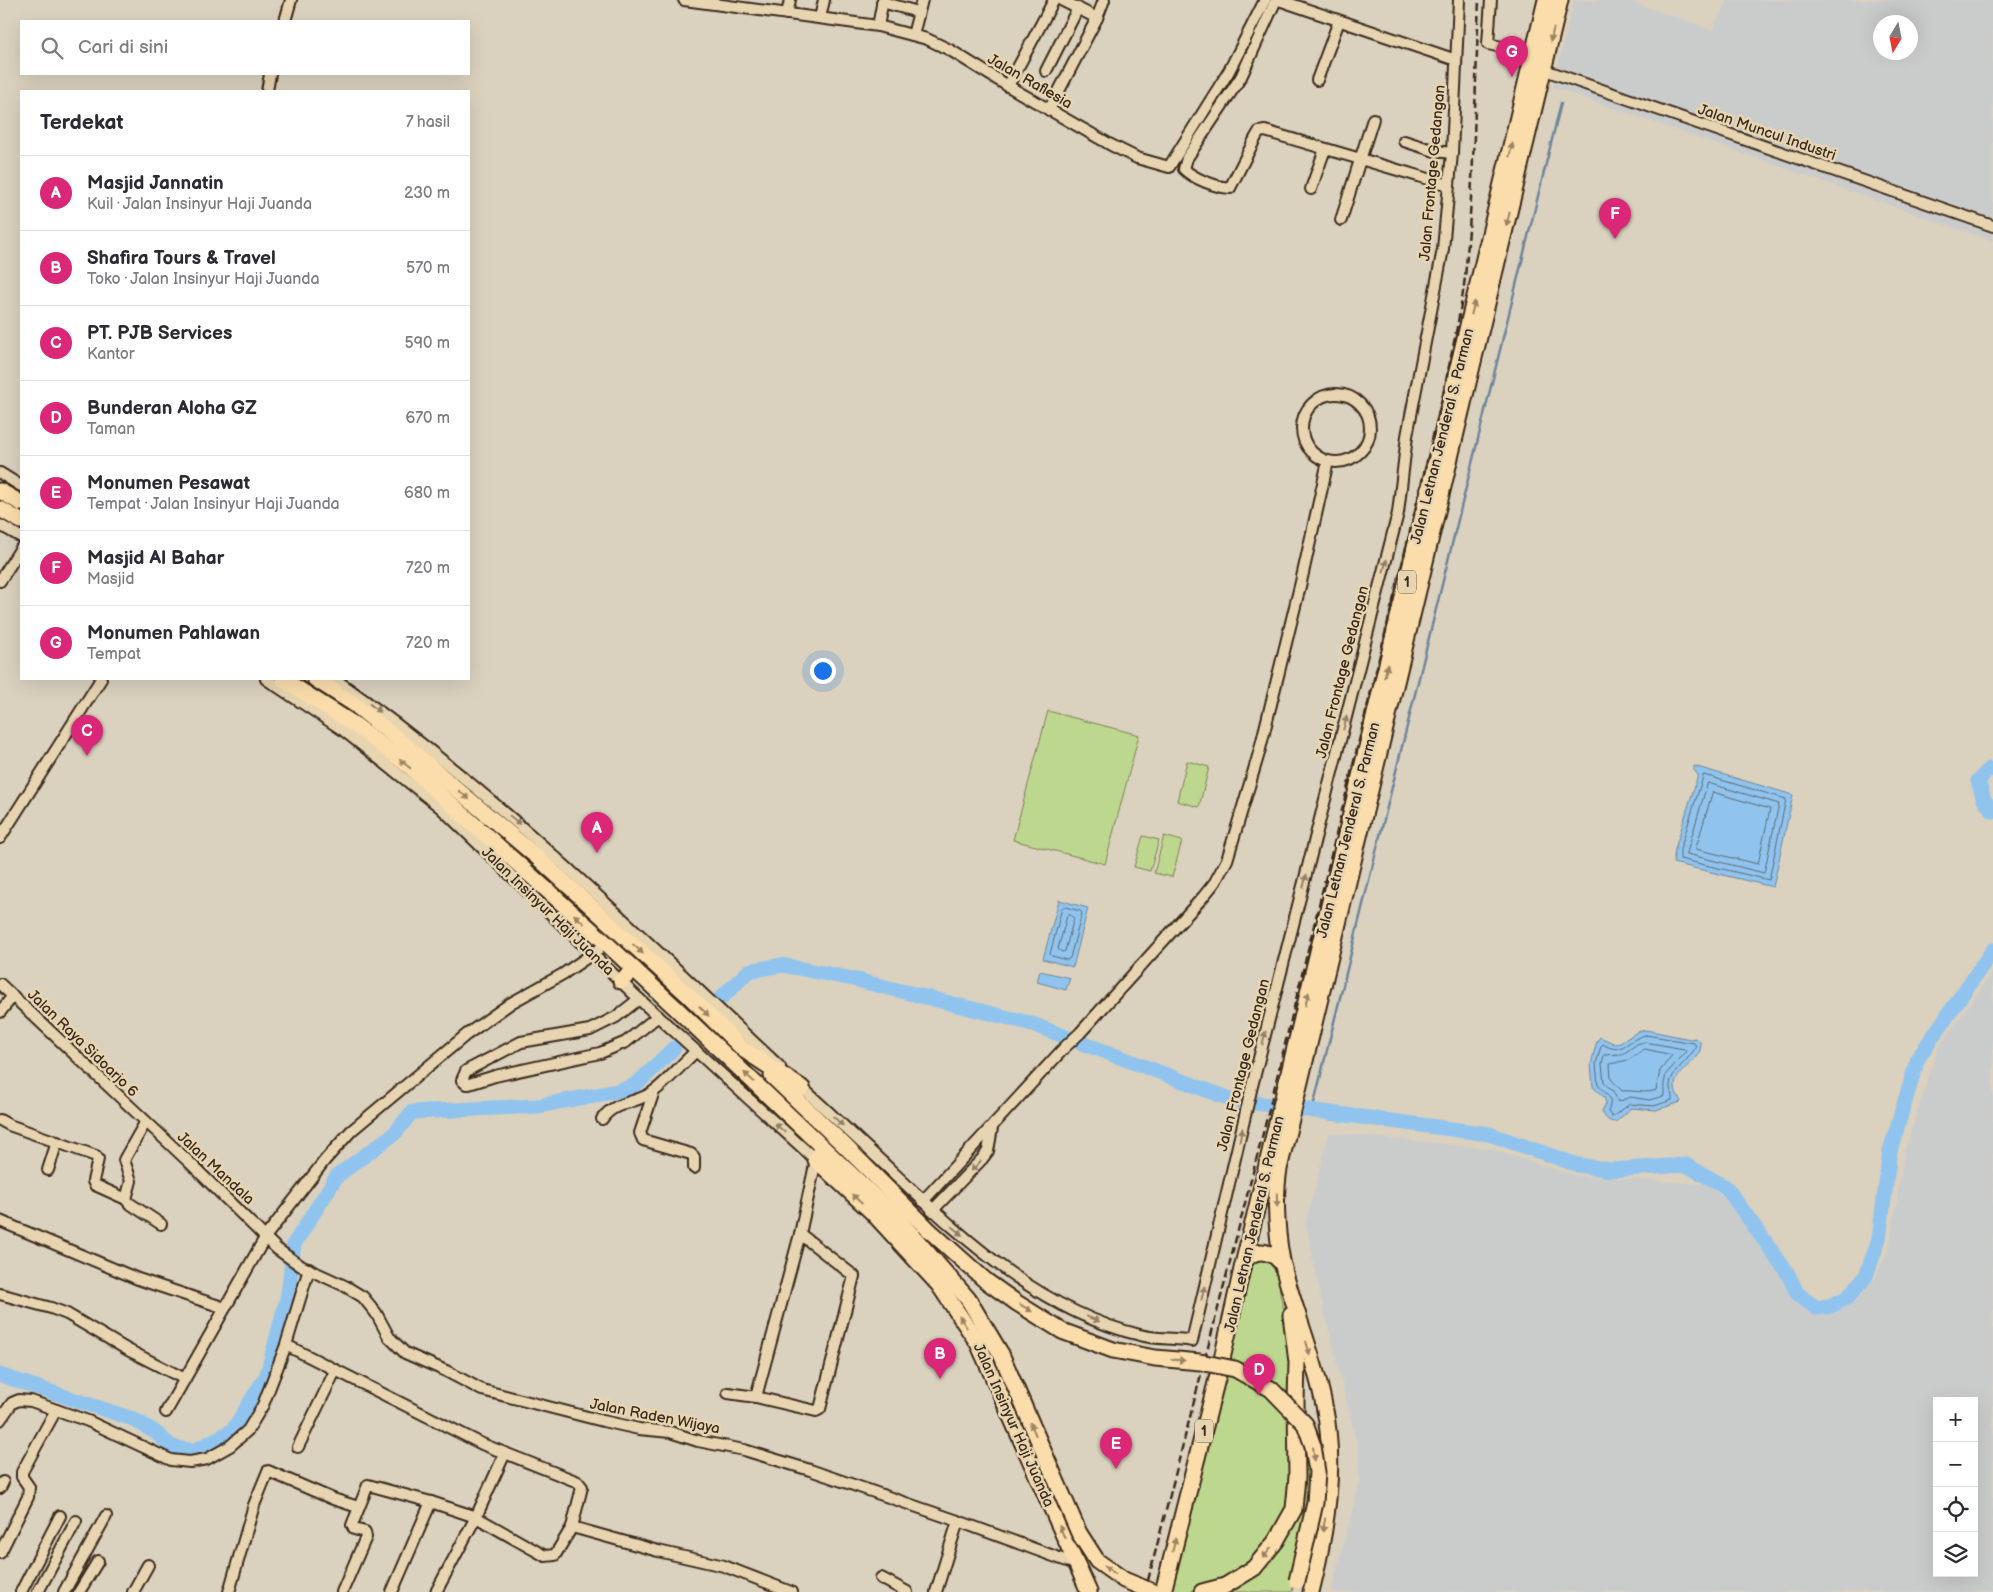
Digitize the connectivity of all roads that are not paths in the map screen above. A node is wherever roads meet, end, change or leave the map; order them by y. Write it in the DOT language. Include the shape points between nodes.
graph roads {
  1 [pos="291,0"];
  2 [pos="684,0"];
  3 [pos="790,0"];
  4 [pos="824,0"];
  5 [pos="922,0"];
  6 [pos="1054,0"];
  7 [pos="1061,0"];
  8 [pos="1104,0"];
  9 [pos="1265,0"];
  10 [pos="1278,0"];
  11 [pos="1458,0"];
  12 [pos="1490,0"];
  13 [pos="1546,0"];
  14 [pos="1560,0"];
  15 [pos="883,1"];
  16 [pos="1078,8"];
  17 [pos="918,12"];
  18 [pos="788,14"];
  19 [pos="820,18"];
  20 [pos="1097,18"];
  21 [pos="285,20"];
  22 [pos="1340,21"];
  23 [pos="878,26"];
  24 [pos="913,35"];
  25 [pos="1456,60"];
  26 [pos="1536,64"];
  27 [pos="1046,71"];
  28 [pos="270,75"];
  29 [pos="1236,75"];
  30 [pos="1317,80"];
  31 [pos="1008,86"];
  32 [pos="266,90"];
  33 [pos="1049,110"];
  34 [pos="1374,119"];
  35 [pos="1404,141"];
  36 [pos="1325,149"];
  37 [pos="1452,153"];
  38 [pos="1360,159"];
  39 [pos="1449,185"];
  40 [pos="1311,189"];
  41 [pos="1341,220"];
  42 [pos="1993,226"];
  43 [pos="1328,461"];
  44 [pos="0,473"];
  45 [pos="20,485"];
  46 [pos="0,491"];
  47 [pos="20,502"];
  48 [pos="0,509"];
  49 [pos="20,520"];
  50 [pos="0,525"];
  51 [pos="20,536"];
  52 [pos="20,550"];
  53 [pos="0,581"];
  54 [pos="100,680"];
  55 [pos="267,680"];
  56 [pos="285,680"];
  57 [pos="317,680"];
  58 [pos="336,680"];
  59 [pos="0,838"];
  60 [pos="541,852"];
  61 [pos="524,870"];
  62 [pos="606,943"];
  63 [pos="593,953"];
  64 [pos="634,969"];
  65 [pos="621,981"];
  66 [pos="0,984"];
  67 [pos="13,996"];
  68 [pos="639,999"];
  69 [pos="0,1012"];
  70 [pos="658,1016"];
  71 [pos="726,1024"];
  72 [pos="694,1050"];
  73 [pos="744,1050"];
  74 [pos="802,1088"];
  75 [pos="654,1091"];
  76 [pos="1285,1117"];
  77 [pos="602,1119"];
  78 [pos="0,1120"];
  79 [pos="145,1123"];
  80 [pos="992,1128"];
  81 [pos="57,1142"];
  82 [pos="822,1162"];
  83 [pos="694,1168"];
  84 [pos="48,1170"];
  85 [pos="126,1199"];
  86 [pos="923,1201"];
  87 [pos="932,1211"];
  88 [pos="0,1221"];
  89 [pos="161,1224"];
  90 [pos="800,1234"];
  91 [pos="266,1236"];
  92 [pos="305,1267"];
  93 [pos="1242,1269"];
  94 [pos="1285,1273"];
  95 [pos="0,1294"];
  96 [pos="225,1308"];
  97 [pos="1192,1341"];
  98 [pos="286,1345"];
  99 [pos="335,1371"];
  100 [pos="185,1379"];
  101 [pos="728,1393"];
  102 [pos="756,1398"];
  103 [pos="56,1410"];
  104 [pos="166,1412"];
  105 [pos="0,1420"];
  106 [pos="298,1447"];
  107 [pos="505,1454"];
  108 [pos="431,1502"];
  109 [pos="358,1507"];
  110 [pos="60,1516"];
  111 [pos="106,1516"];
  112 [pos="476,1517"];
  113 [pos="76,1521"];
  114 [pos="958,1521"];
  115 [pos="572,1528"];
  116 [pos="0,1553"];
  117 [pos="98,1561"];
  118 [pos="148,1565"];
  119 [pos="1078,1565"];
  120 [pos="881,1578"];
  121 [pos="1296,1586"];
  122 [pos="21,1592"];
  123 [pos="38,1592"];
  124 [pos="64,1592"];
  125 [pos="79,1592"];
  126 [pos="133,1592"];
  127 [pos="229,1592"];
  128 [pos="342,1592"];
  129 [pos="392,1592"];
  130 [pos="436,1592"];
  131 [pos="792,1592"];
  132 [pos="907,1592"];
  133 [pos="936,1592"];
  134 [pos="1089,1592"];
  135 [pos="1153,1592"];
  136 [pos="1163,1592"];
  137 [pos="1202,1592"];
  138 [pos="1311,1592"];
  1 -- 21 [label="street"];
  2 -- 18 [label="street, Jalan Raflesia"];
  3 -- 18 [label="street"];
  4 -- 19 [label="street"];
  5 -- 17 [label="street"];
  6 -- 31 [label="street"];
  7 -- 16 [label="street"];
  8 -- 20 [label="street"];
  9 -- 29 [label="street, Jalan Raflesia"];
  10 -- 22 [label="street"];
  10 -- 29 [label="street"];
  11 -- 25 [label="street, Jalan Frontage Gedangan"];
  12 -- 26 [label="street, Jalan Muncul Industri" via="1488,44"];
  13 -- 26 [label="highway, 1"];
  14 -- 26 [label="highway, 1, one-way"];
  15 -- 17 [label="street"];
  15 -- 23 [label="street"];
  16 -- 20 [label="street"];
  16 -- 27 [label="street"];
  17 -- 24 [label="street"];
  18 -- 19 [label="street, Jalan Raflesia"];
  19 -- 23 [label="street, Jalan Raflesia"];
  20 -- 33 [label="street"];
  22 -- 25 [label="street"];
  22 -- 30 [label="street"];
  23 -- 24 [label="street, Jalan Raflesia"];
  24 -- 31 [label="street, Jalan Raflesia" via="932,40"];
  25 -- 37 [label="street, Jalan Frontage Gedangan"];
  26 -- 42 [label="street, Jalan Muncul Industri"];
  26 -- 76 [label="highway, Jalan Letnan Jenderal S. Parman / 1"];
  28 -- 32 [label="street"];
  29 -- 33 [label="street, Jalan Raflesia" via="1169,167 1129,153"];
  29 -- 36 [label="street" via="1187,158 1184,169 1188,173 1230,188 1262,131"];
  31 -- 33 [label="street, Jalan Raflesia"];
  34 -- 38 [label="street"];
  35 -- 37 [label="street"];
  36 -- 38 [label="street"];
  36 -- 40 [label="street"];
  37 -- 39 [label="street, Jalan Frontage Gedangan"];
  38 -- 39 [label="street"];
  38 -- 41 [label="street"];
  97 -- 39 [label="street, Jalan Frontage Gedangan, one-way" via="1252,1086 1398,513 1407,436 1443,248"];
  43 -- 43 [label="street" via="1316,456 1308,446 1303,422 1317,401 1342,395 1354,399 1364,408 1370,432 1366,444 1353,458 1341,462"];
  43 -- 80 [label="street" via="1259,753 1227,860 1203,896"];
  44 -- 45 [label="street"];
  46 -- 47 [label="highway"];
  48 -- 49 [label="highway"];
  50 -- 51 [label="street"];
  52 -- 53 [label="street"];
  54 -- 59 [label="street"];
  55 -- 63 [label="street, Jalan Insinyur Haji Juanda" via="342,730 440,807"];
  61 -- 56 [label="highway, Jalan Insinyur Haji Juanda, one-way" via="410,767"];
  57 -- 60 [label="highway, Jalan Insinyur Haji Juanda, one-way" via="354,704"];
  58 -- 60 [label="street, Jalan Insinyur Haji Juanda, one-way" via="428,750"];
  60 -- 61 [label="highway"];
  60 -- 71 [label="highway, Jalan Insinyur Haji Juanda, one-way"];
  62 -- 61 [label="highway, Jalan Insinyur Haji Juanda, one-way"];
  62 -- 63 [label="street"];
  62 -- 64 [label="highway, Jalan Insinyur Haji Juanda"];
  63 -- 65 [label="street, Jalan Insinyur Haji Juanda"];
  63 -- 91 [label="street" via="466,1035 358,1126 325,1160"];
  64 -- 65 [label="highway"];
  82 -- 64 [label="highway, Jalan Insinyur Haji Juanda, one-way" via="711,1042"];
  65 -- 68 [label="street, Jalan Insinyur Haji Juanda"];
  66 -- 67 [label="street, Jalan Raya Sidoarjo 6"];
  67 -- 69 [label="street"];
  67 -- 79 [label="street, Jalan Raya Sidoarjo 6"];
  68 -- 70 [label="street, Jalan Insinyur Haji Juanda"];
  68 -- 70 [label="street" via="616,1017 590,1030 521,1042 466,1071 462,1080 469,1084 600,1053 626,1042"];
  70 -- 72 [label="street, Jalan Insinyur Haji Juanda"];
  71 -- 73 [label="highway, Jalan Insinyur Haji Juanda"];
  71 -- 74 [label="street, Jalan Insinyur Haji Juanda"];
  72 -- 75 [label="street"];
  82 -- 72 [label="street, Jalan Insinyur Haji Juanda, one-way"];
  73 -- 74 [label="highway, Jalan Insinyur Haji Juanda"];
  73 -- 121 [label="highway, one-way, bridge" via="929,1230 986,1281 1017,1303 1062,1331 1113,1350 1235,1369 1271,1388 1305,1424 1317,1472 1315,1503"];
  74 -- 86 [label="street, Jalan Insinyur Haji Juanda, one-way"];
  75 -- 77 [label="street" via="617,1106"];
  75 -- 83 [label="street" via="641,1138 692,1154"];
  76 -- 93 [label="highway, Jalan Letnan Jenderal S. Parman / 1"];
  76 -- 94 [label="highway, Jalan Letnan Jenderal S. Parman / 1, one-way" via="1277,1184"];
  78 -- 81 [label="street"];
  79 -- 85 [label="street" via="124,1160 131,1181"];
  79 -- 91 [label="street, Jalan Mandala"];
  80 -- 86 [label="street"];
  80 -- 87 [label="street, one-way" via="988,1151"];
  81 -- 84 [label="street"];
  81 -- 85 [label="street" via="98,1157 93,1183"];
  82 -- 90 [label="street"];
  119 -- 82 [label="highway, Jalan Insinyur Haji Juanda, one-way" via="978,1343 939,1285"];
  135 -- 82 [label="highway, one-way, bridge" via="1124,1580 1092,1554 1079,1533 1001,1354 968,1299 898,1219"];
  85 -- 89 [label="street"];
  86 -- 87 [label="street, Jalan Insinyur Haji Juanda"];
  87 -- 97 [label="street, Jalan Insinyur Haji Juanda, one-way" via="1008,1272 1040,1293 1090,1318 1139,1335"];
  88 -- 96 [label="street" via="138,1279"];
  90 -- 102 [label="street"];
  90 -- 102 [label="street" via="854,1276 820,1407 816,1412"];
  91 -- 92 [label="street, Jalan Raden Wijaya" via="277,1248"];
  91 -- 96 [label="street"];
  92 -- 98 [label="street"];
  92 -- 114 [label="street, Jalan Raden Wijaya" via="363,1297 376,1312 389,1337 405,1353 482,1390 603,1421 670,1432 744,1450"];
  93 -- 94 [label="highway" via="1249,1256 1262,1251 1276,1256"];
  136 -- 93 [label="highway, Jalan Letnan Jenderal S. Parman / 1, one-way"];
  94 -- 137 [label="highway, one-way" via="1297,1362 1294,1509 1276,1541 1254,1568 1225,1586"];
  94 -- 138 [label="highway, Jalan Letnan Jenderal S. Parman / 1, one-way" via="1324,1404 1330,1448 1329,1495"];
  95 -- 100 [label="street" via="67,1314"];
  96 -- 100 [label="street"];
  98 -- 99 [label="street"];
  98 -- 103 [label="street" via="263,1405 248,1430 208,1459 190,1462 171,1460 88,1421"];
  99 -- 106 [label="street"];
  99 -- 107 [label="street"];
  100 -- 104 [label="street"];
  101 -- 102 [label="street"];
  103 -- 105 [label="street" via="19,1400 12,1403"];
  103 -- 116 [label="street" via="22,1472 30,1491"];
  107 -- 112 [label="street"];
  107 -- 115 [label="street" via="581,1484"];
  108 -- 109 [label="street" via="370,1485 366,1487"];
  108 -- 112 [label="street"];
  108 -- 129 [label="street"];
  109 -- 127 [label="street" via="268,1472 254,1505"];
  109 -- 128 [label="street" via="352,1525 354,1529 365,1532 366,1537"];
  110 -- 122 [label="street"];
  111 -- 124 [label="street"];
  112 -- 115 [label="street" via="544,1556 554,1555"];
  112 -- 130 [label="street"];
  113 -- 123 [label="street"];
  114 -- 119 [label="street, Jalan Raden Wijaya"];
  114 -- 133 [label="street"];
  115 -- 131 [label="street" via="724,1566"];
  117 -- 125 [label="street"];
  118 -- 126 [label="street"];
  119 -- 134 [label="highway, Jalan Insinyur Haji Juanda"];
  120 -- 132 [label="street"];
}
